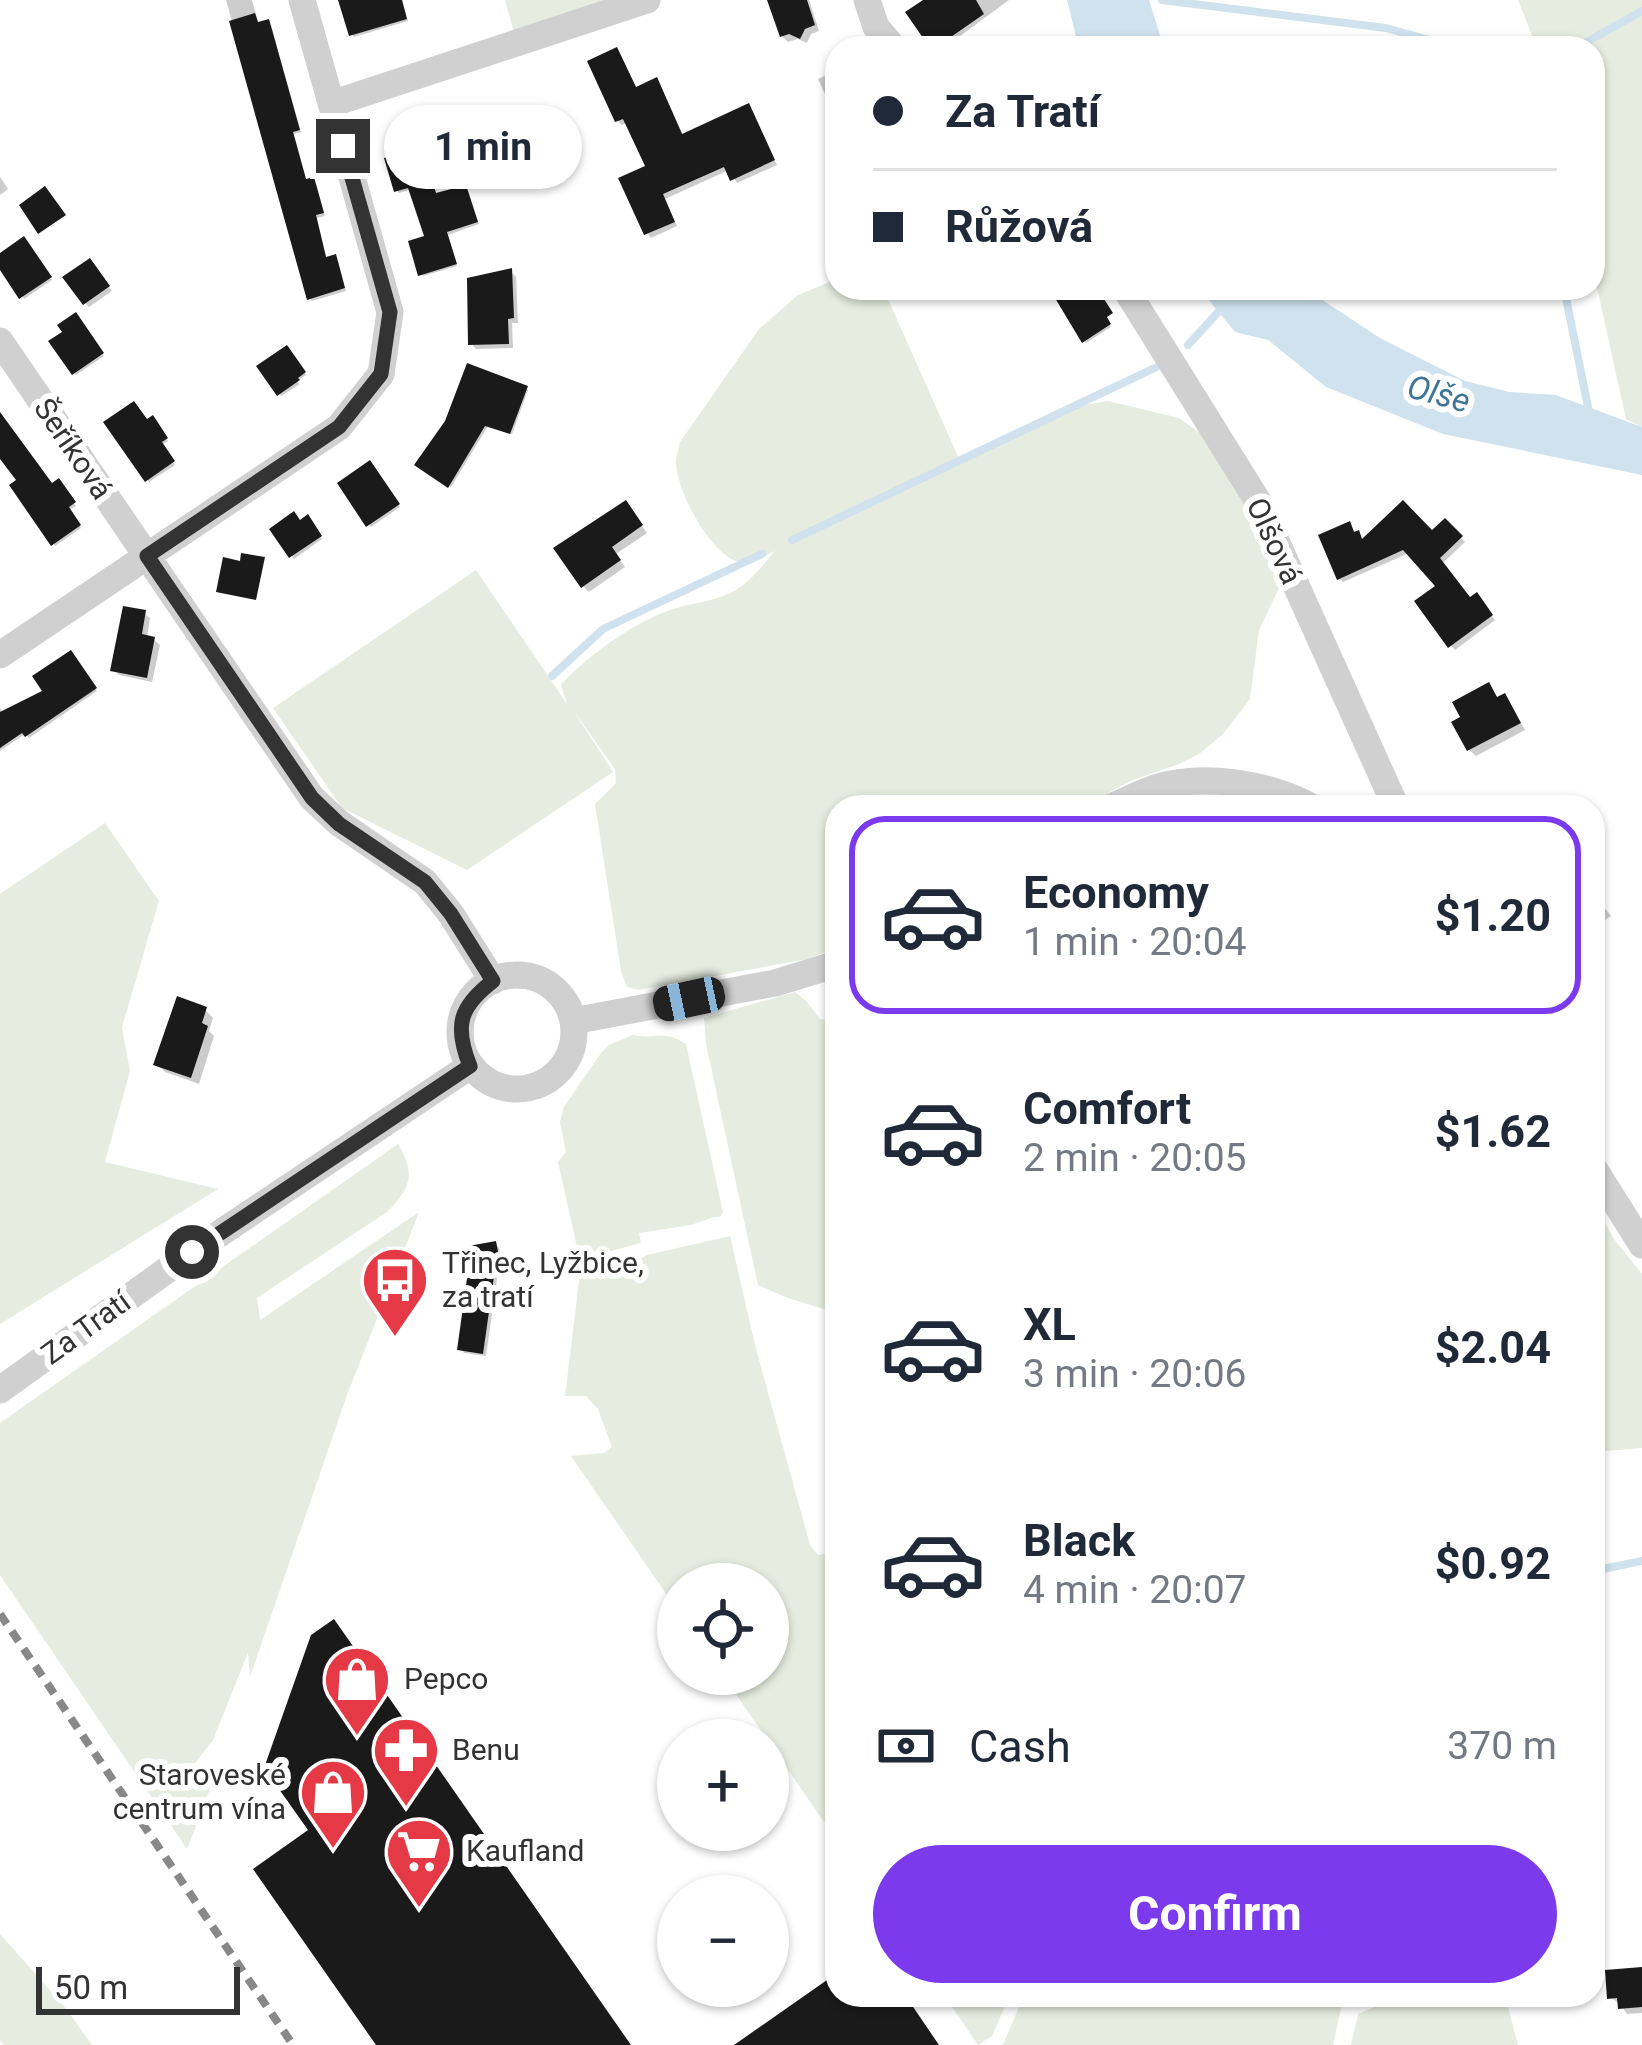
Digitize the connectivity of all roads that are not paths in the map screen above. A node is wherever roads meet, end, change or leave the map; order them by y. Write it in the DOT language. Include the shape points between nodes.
graph roads {
  1 [pos="302,0"];
  2 [pos="647,0"];
  3 [pos="867,0"];
  4 [pos="884,36"];
  5 [pos="331,104"];
  6 [pos="1132,300"];
  7 [pos="0,341"];
  8 [pos="147,556"];
  9 [pos="0,655"];
  10 [pos="1139,795"];
  11 [pos="1285,795"];
  12 [pos="1391,795"];
  13 [pos="825,967"];
  14 [pos="493,981"];
  15 [pos="573,1021"];
  16 [pos="470,1066"];
  17 [pos="1605,1186"];
  18 [pos="1642,1245"];
  19 [pos="0,1390"];
  1 -- 5 [label="street"];
  2 -- 5 [label="street"];
  3 -- 4 [label="street"];
  5 -- 8 [label="street" via="390,312 381,374 339,427"];
  6 -- 12 [label="street, Olšová" via="1258,503"];
  7 -- 8 [label="street, Šeříková"];
  8 -- 9 [label="street"];
  8 -- 14 [label="street" via="312,798 425,882"];
  10 -- 11 [label="street" via="1192,781"];
  13 -- 15 [label="street"];
  14 -- 15 [label="street" via="512,975 552,987"];
  14 -- 16 [label="street" via="461,1018"];
  15 -- 16 [label="street" via="569,1057 545,1082 506,1088"];
  16 -- 19 [label="street, Za Tratí"];
  17 -- 18 [label="street"];
}
